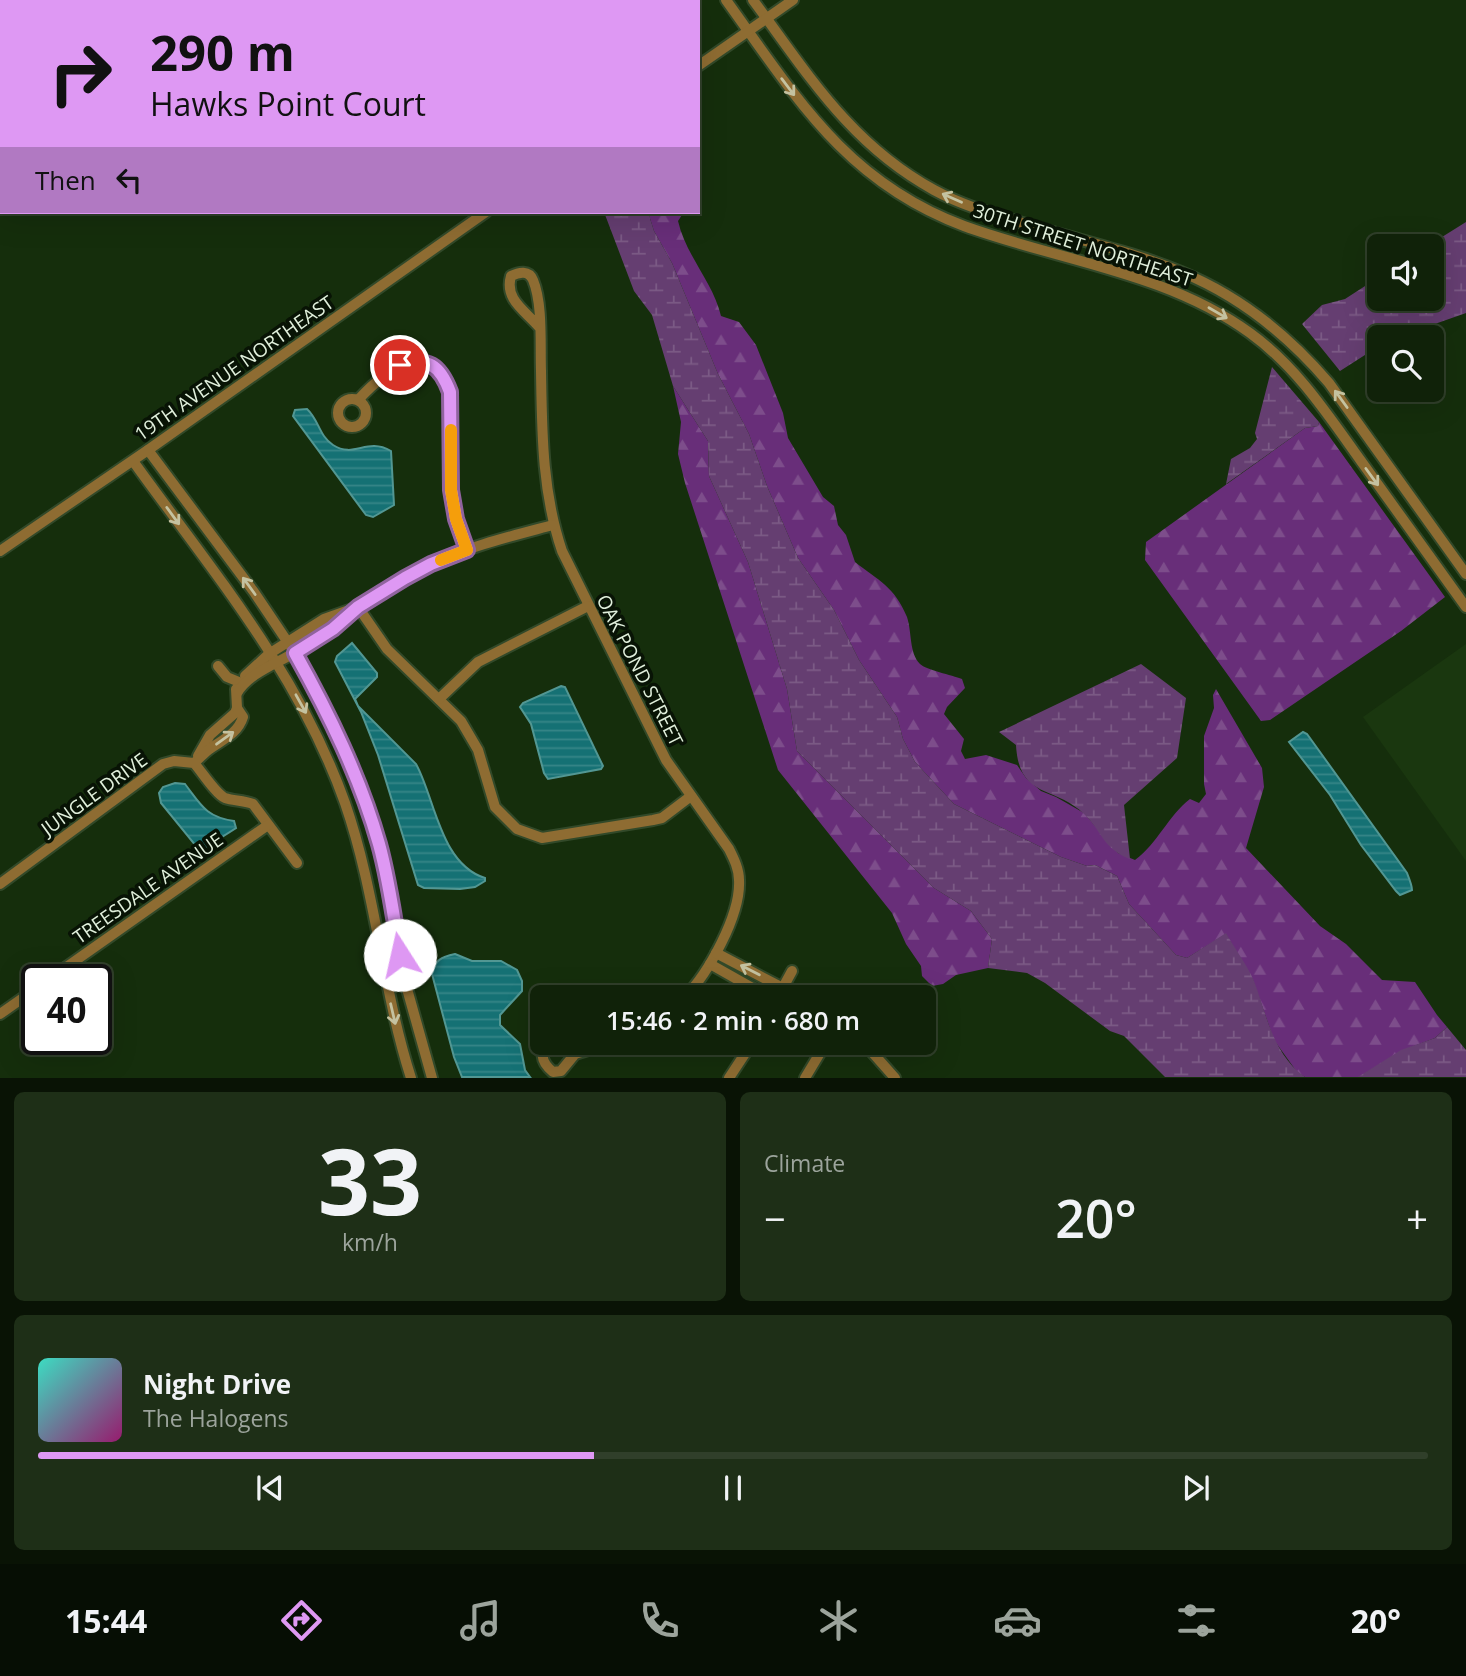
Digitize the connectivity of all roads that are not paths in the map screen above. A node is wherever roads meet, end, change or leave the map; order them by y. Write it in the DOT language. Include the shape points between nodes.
graph roads {
  1 [pos="726,0"];
  2 [pos="752,0"];
  3 [pos="793,0"];
  4 [pos="766,18"];
  5 [pos="748,31"];
  6 [pos="700,65"];
  7 [pos="483,214"];
  8 [pos="540,328"];
  9 [pos="358,400"];
  10 [pos="148,450"];
  11 [pos="133,461"];
  12 [pos="553,525"];
  13 [pos="467,550"];
  14 [pos="0,551"];
  15 [pos="1466,574"];
  16 [pos="588,606"];
  17 [pos="358,607"];
  18 [pos="1466,607"];
  19 [pos="288,642"];
  20 [pos="271,652"];
  21 [pos="295,653"];
  22 [pos="278,663"];
  23 [pos="218,666"];
  24 [pos="238,687"];
  25 [pos="439,699"];
  26 [pos="194,763"];
  27 [pos="691,796"];
  28 [pos="268,825"];
  29 [pos="297,863"];
  30 [pos="0,884"];
  31 [pos="716,953"];
  32 [pos="71,964"];
  33 [pos="710,964"];
  34 [pos="792,971"];
  35 [pos="694,985"];
  36 [pos="747,985"];
  37 [pos="764,985"];
  38 [pos="783,985"];
  39 [pos="21,999"];
  40 [pos="0,1014"];
  41 [pos="543,1055"];
  42 [pos="574,1055"];
  43 [pos="744,1055"];
  44 [pos="819,1055"];
  45 [pos="875,1055"];
  46 [pos="411,1077"];
  47 [pos="432,1077"];
  48 [pos="729,1077"];
  49 [pos="805,1077"];
  50 [pos="895,1077"];
  1 -- 5 [label="street, 30TH STREET NORTHEAST"];
  2 -- 4 [label="street, 30TH STREET NORTHEAST"];
  3 -- 4 [label="street"];
  4 -- 5 [label="street"];
  15 -- 4 [label="street, 30TH STREET NORTHEAST, one-way" via="1329,383 1277,329 1216,288 1181,272 973,208 918,181 832,107"];
  5 -- 6 [label="street"];
  5 -- 18 [label="street, 30TH STREET NORTHEAST, one-way" via="822,131 900,194 964,226 1184,294 1252,334 1320,402"];
  7 -- 10 [label="street, 19TH AVENUE NORTHEAST"];
  8 -- 8 [label="street, OAK POND STREET" via="511,295 511,276 519,272 533,278"];
  8 -- 12 [label="street, OAK POND STREET" via="542,449"];
  9 -- 13 [label="street" via="375,381 414,361 429,363 445,378 450,392 451,490"];
  10 -- 11 [label="street, 19TH AVENUE NORTHEAST"];
  19 -- 10 [label="street, one-way"];
  11 -- 14 [label="street, 19TH AVENUE NORTHEAST"];
  11 -- 20 [label="street, one-way"];
  12 -- 13 [label="street"];
  12 -- 16 [label="street, OAK POND STREET"];
  13 -- 17 [label="street" via="414,573"];
  16 -- 25 [label="street" via="478,662"];
  16 -- 27 [label="street, OAK POND STREET" via="666,760"];
  17 -- 19 [label="street" via="324,619"];
  17 -- 21 [label="street"];
  17 -- 25 [label="street" via="387,649"];
  19 -- 20 [label="street"];
  19 -- 21 [label="street"];
  20 -- 22 [label="street"];
  20 -- 24 [label="street"];
  21 -- 22 [label="street"];
  21 -- 47 [label="street" via="352,765 379,845 404,978"];
  22 -- 24 [label="street"];
  22 -- 46 [label="street, one-way" via="307,714 346,806 368,888 397,1034"];
  23 -- 24 [label="street"];
  24 -- 26 [label="street" via="235,713 206,739"];
  25 -- 27 [label="street" via="472,738 495,807 505,820 529,835 559,837 662,818"];
  26 -- 28 [label="street" via="219,795 253,804"];
  26 -- 30 [label="street, JUNGLE DRIVE" via="163,765"];
  27 -- 31 [label="street, OAK POND STREET" via="729,849 739,880 738,899"];
  28 -- 29 [label="street"];
  28 -- 32 [label="street, TREESDALE AVENUE"];
  31 -- 33 [label="street, OAK POND STREET"];
  37 -- 31 [label="street, one-way"];
  33 -- 35 [label="street, OAK POND STREET"];
  33 -- 36 [label="street"];
  34 -- 38 [label="street"];
  39 -- 40 [label="street"];
  41 -- 42 [label="street" via="544,1065 553,1072 561,1071"];
  43 -- 48 [label="street"];
  44 -- 49 [label="street"];
  45 -- 50 [label="street"];
}
